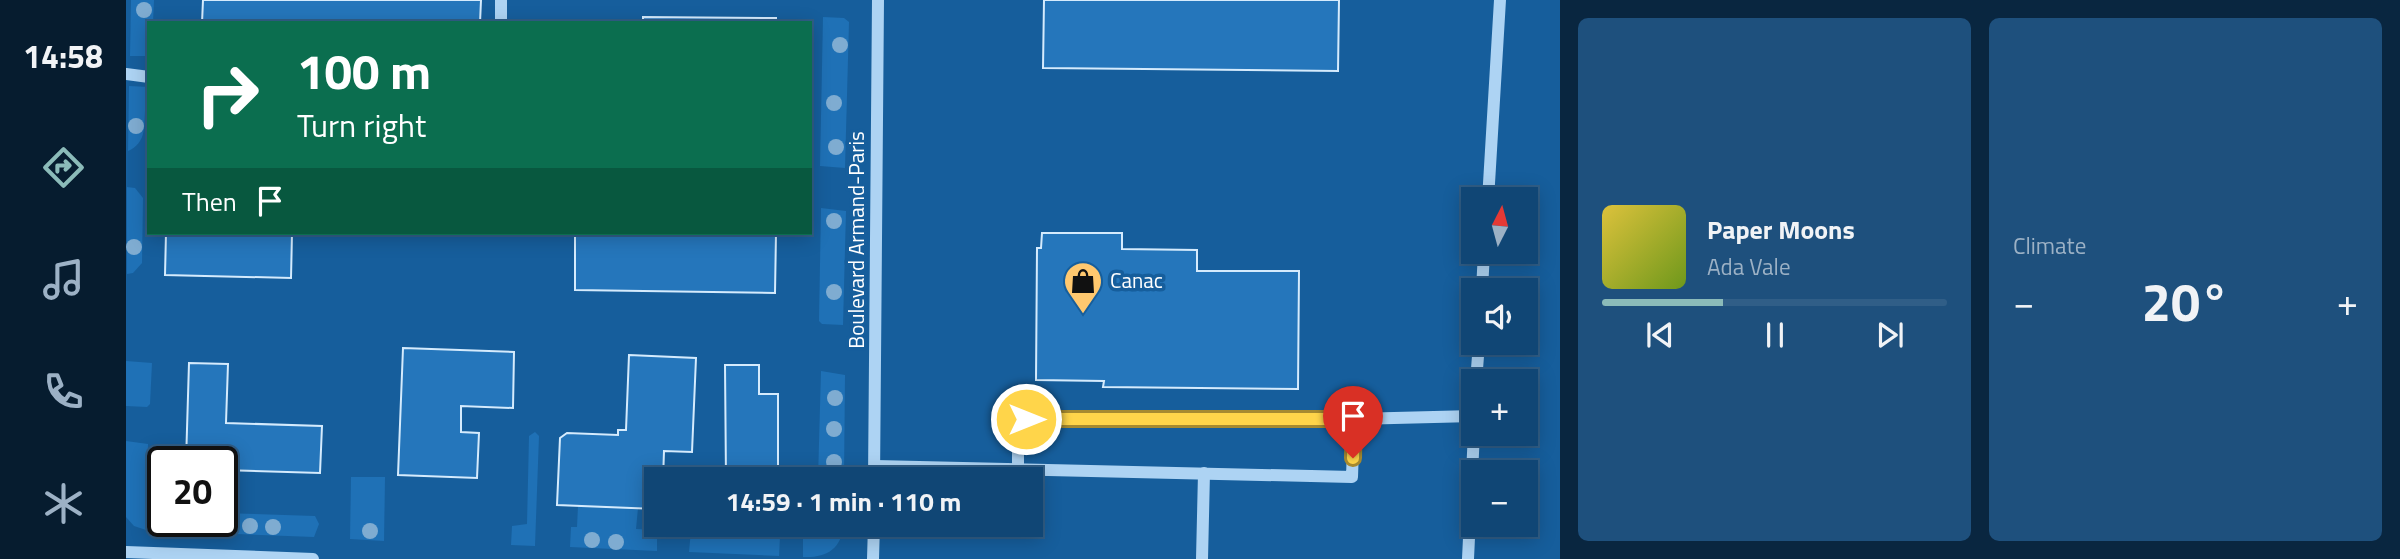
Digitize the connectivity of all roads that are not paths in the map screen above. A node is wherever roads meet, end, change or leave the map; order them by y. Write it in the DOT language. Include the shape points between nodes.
graph roads {
  1 [pos="500,0"];
  2 [pos="878,0"];
  3 [pos="1500,0"];
  4 [pos="501,21"];
  5 [pos="126,74"];
  6 [pos="147,77"];
  7 [pos="1489,187"];
  8 [pos="1461,416"];
  9 [pos="1354,419"];
  10 [pos="1473,446"];
  11 [pos="875,466"];
  12 [pos="922,467"];
  13 [pos="1017,467"];
  14 [pos="1043,470"];
  15 [pos="1204,473"];
  16 [pos="874,537"];
  17 [pos="126,552"];
  18 [pos="313,559"];
  19 [pos="873,559"];
  20 [pos="1202,559"];
  21 [pos="1468,559"];
  1 -- 4 [label="street"];
  2 -- 11 [label="street, Boulevard Armand-Paris"];
  3 -- 7 [label="street"];
  5 -- 6 [label="street"];
  8 -- 9 [label="street"];
  9 -- 13 [label="street" via="1026,419 1018,425"];
  9 -- 15 [label="street" via="1352,477"];
  10 -- 21 [label="street"];
  11 -- 12 [label="street"];
  14 -- 15 [label="street"];
  15 -- 20 [label="street"];
  16 -- 19 [label="street"];
  17 -- 18 [label="street"];
}
